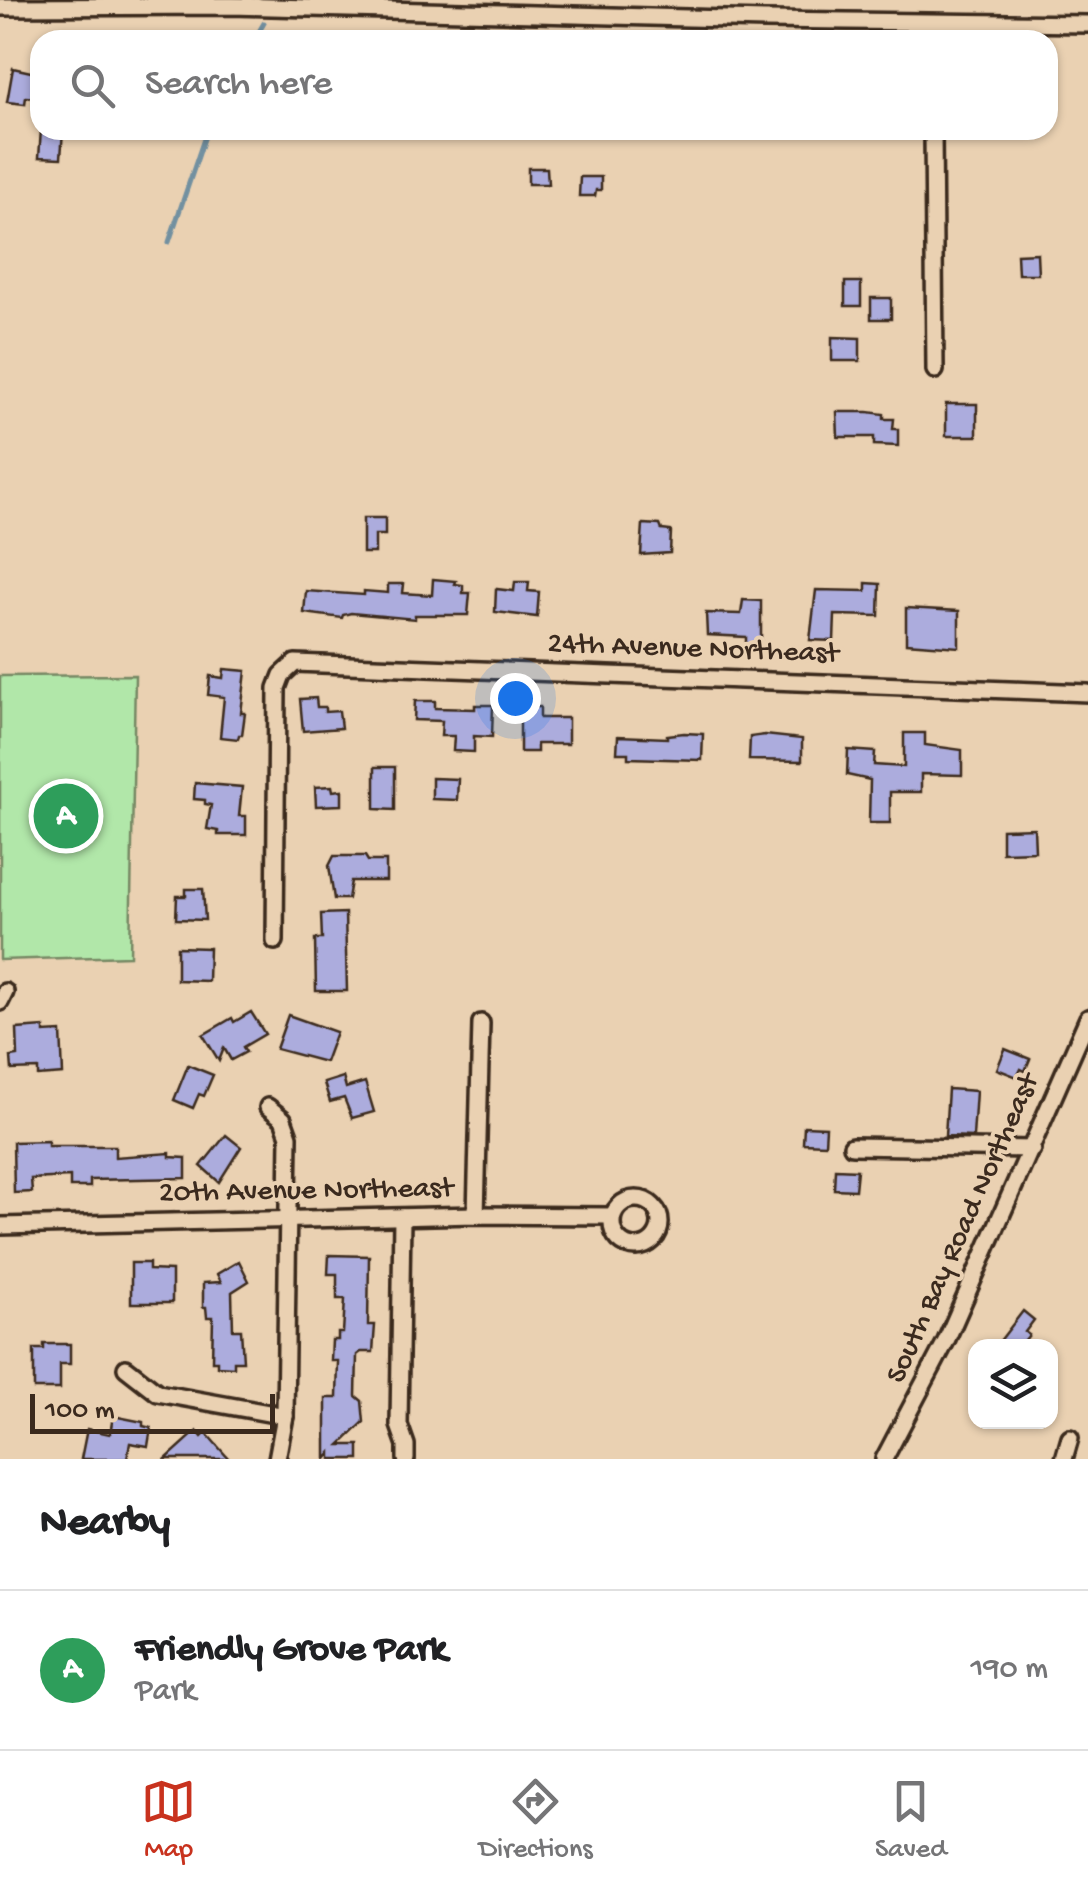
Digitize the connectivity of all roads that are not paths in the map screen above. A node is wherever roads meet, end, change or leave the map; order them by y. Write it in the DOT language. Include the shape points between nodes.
graph roads {
  1 [pos="158,3"];
  2 [pos="0,7"];
  3 [pos="605,8"];
  4 [pos="932,20"];
  5 [pos="1088,24"];
  6 [pos="932,30"];
  7 [pos="933,140"];
  8 [pos="936,370"];
  9 [pos="1088,693"];
  10 [pos="275,941"];
  11 [pos="1088,1018"];
  12 [pos="481,1023"];
  13 [pos="268,1107"];
  14 [pos="852,1146"];
  15 [pos="1032,1149"];
  16 [pos="476,1216"];
  17 [pos="612,1216"];
  18 [pos="402,1218"];
  19 [pos="288,1221"];
  20 [pos="0,1226"];
  21 [pos="126,1368"];
  22 [pos="285,1416"];
  23 [pos="1070,1438"];
  24 [pos="277,1459"];
  25 [pos="406,1459"];
  26 [pos="884,1459"];
  27 [pos="1064,1459"];
  1 -- 2 [label="street"];
  1 -- 3 [label="street"];
  3 -- 4 [label="street"];
  4 -- 5 [label="street"];
  4 -- 6 [label="street"];
  7 -- 8 [label="street"];
  9 -- 10 [label="street, 24th Avenue Northeast" via="295,663 277,688"];
  11 -- 15 [label="street, South Bay Road Northeast"];
  12 -- 16 [label="street"];
  13 -- 19 [label="street" via="284,1119 289,1136"];
  14 -- 15 [label="street"];
  15 -- 26 [label="street, South Bay Road Northeast" via="946,1341"];
  16 -- 17 [label="street, 20th Avenue Northeast"];
  16 -- 18 [label="street, 20th Avenue Northeast"];
  18 -- 19 [label="street, 20th Avenue Northeast"];
  18 -- 25 [label="street" via="399,1425"];
  19 -- 20 [label="street, 20th Avenue Northeast"];
  19 -- 22 [label="street"];
  21 -- 22 [label="street" via="158,1393"];
  22 -- 24 [label="street"];
  23 -- 27 [label="street"];
}
